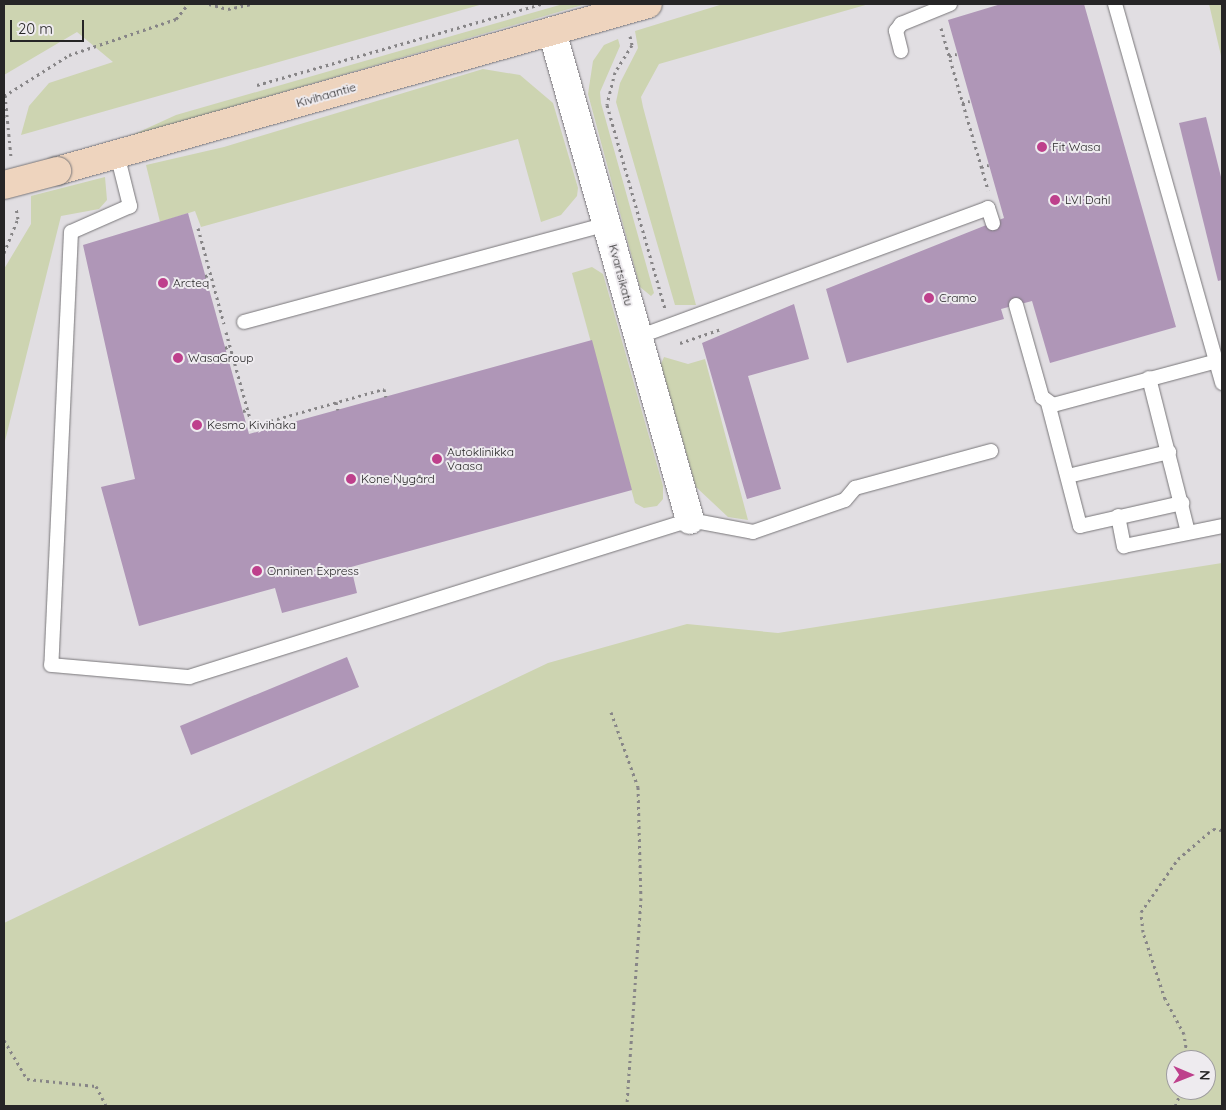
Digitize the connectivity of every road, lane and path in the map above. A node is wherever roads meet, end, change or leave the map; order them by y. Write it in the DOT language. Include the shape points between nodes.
graph roads {
  1 [pos="188,4"];
  2 [pos="209,4"];
  3 [pos="252,4"];
  4 [pos="950,4"];
  5 [pos="1115,4"];
  6 [pos="637,7"];
  7 [pos="940,26"];
  8 [pos="552,31"];
  9 [pos="900,51"];
  10 [pos="957,54"];
  11 [pos="949,56"];
  12 [pos="5,96"];
  13 [pos="970,101"];
  14 [pos="962,103"];
  15 [pos="118,154"];
  16 [pos="989,165"];
  17 [pos="981,167"];
  18 [pos="4,185"];
  19 [pos="992,220"];
  20 [pos="607,224"];
  21 [pos="198,228"];
  22 [pos="210,275"];
  23 [pos="205,276"];
  24 [pos="1016,305"];
  25 [pos="244,322"];
  26 [pos="728,326"];
  27 [pos="670,328"];
  28 [pos="638,337"];
  29 [pos="230,346"];
  30 [pos="225,348"];
  31 [pos="1217,361"];
  32 [pos="1149,378"];
  33 [pos="1222,384"];
  34 [pos="386,397"];
  35 [pos="336,402"];
  36 [pos="1048,403"];
  37 [pos="248,410"];
  38 [pos="338,410"];
  39 [pos="243,411"];
  40 [pos="992,451"];
  41 [pos="1168,452"];
  42 [pos="1068,476"];
  43 [pos="1182,503"];
  44 [pos="1118,516"];
  45 [pos="690,520"];
  46 [pos="1222,526"];
  47 [pos="1188,532"];
  48 [pos="611,712"];
  49 [pos="1222,830"];
  50 [pos="4,1040"];
  51 [pos="1186,1050"];
  52 [pos="106,1106"];
  53 [pos="627,1106"];
  1 -- 12 [label="path" via="176,19 69,55"];
  2 -- 3 [label="path" via="228,9"];
  4 -- 9 [label="lane" via="901,24 896,31"];
  5 -- 31 [label="lane"];
  6 -- 8 [label="main road, Kivihaantie"];
  6 -- 27 [label="path" via="632,44 615,72 607,105"];
  7 -- 11 [label="path"];
  8 -- 15 [label="main road, Kivihaantie"];
  8 -- 20 [label="street, Kvartsikatu"];
  10 -- 11 [label="path"];
  11 -- 14 [label="path"];
  13 -- 14 [label="path"];
  14 -- 17 [label="path"];
  15 -- 18 [label="main road, Kivihaantie, bridge"];
  15 -- 45 [label="lane" via="130,206 71,232 51,665 189,678"];
  16 -- 17 [label="path"];
  17 -- 19 [label="path" via="994,207"];
  19 -- 27 [label="lane" via="988,208"];
  20 -- 25 [label="lane"];
  20 -- 28 [label="street, Kvartsikatu"];
  21 -- 22 [label="path"];
  22 -- 23 [label="path"];
  22 -- 29 [label="path"];
  24 -- 36 [label="lane" via="1042,397"];
  26 -- 27 [label="path" via="683,343"];
  27 -- 28 [label="lane"];
  28 -- 45 [label="street, Kvartsikatu"];
  29 -- 30 [label="path"];
  29 -- 37 [label="path"];
  31 -- 32 [label="lane"];
  31 -- 33 [label="lane"];
  32 -- 36 [label="lane"];
  32 -- 41 [label="lane"];
  34 -- 35 [label="path" via="384,389"];
  35 -- 37 [label="path" via="252,426"];
  35 -- 38 [label="path"];
  36 -- 42 [label="lane"];
  37 -- 39 [label="path"];
  40 -- 45 [label="lane" via="855,488 844,500 753,532"];
  41 -- 42 [label="lane"];
  41 -- 43 [label="lane"];
  42 -- 44 [label="lane" via="1080,526"];
  43 -- 44 [label="lane"];
  43 -- 47 [label="lane"];
  44 -- 47 [label="lane" via="1124,546"];
  46 -- 47 [label="lane"];
  48 -- 53 [label="path" via="638,786 640,898"];
  49 -- 51 [label="path" via="1212,829 1178,859 1141,912 1143,932 1165,999 1184,1034"];
  50 -- 52 [label="path" via="28,1079 96,1086"];
}
